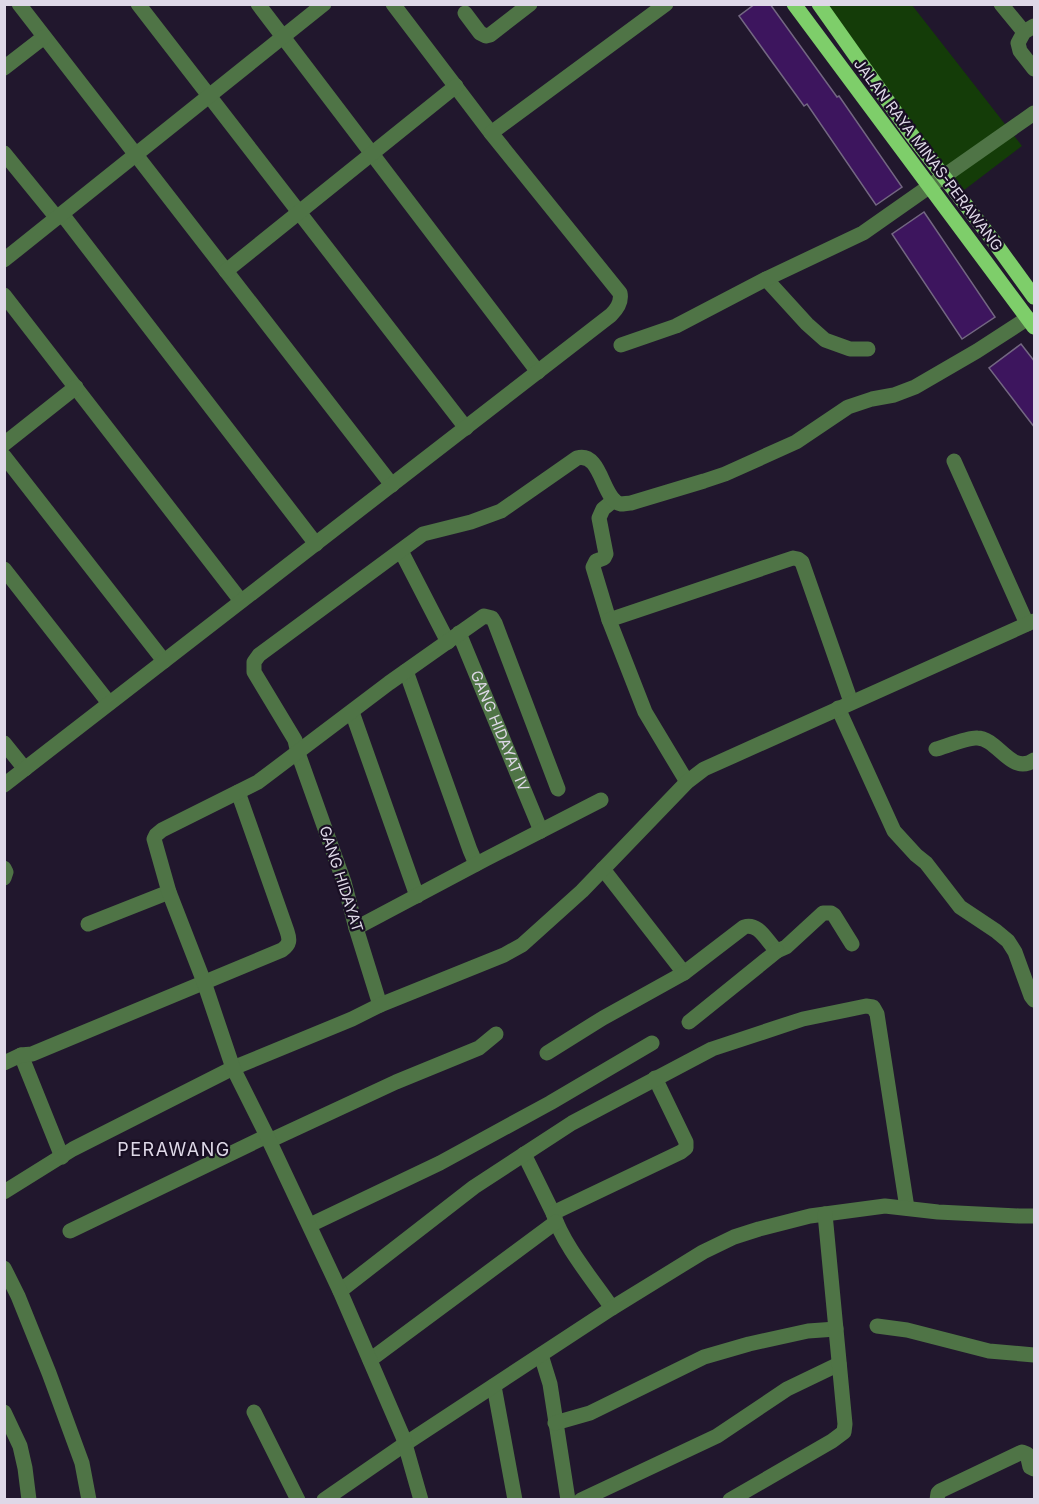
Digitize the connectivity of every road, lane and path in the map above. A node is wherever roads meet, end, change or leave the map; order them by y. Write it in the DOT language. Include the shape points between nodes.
graph roads {
  1 [pos="20,4"];
  2 [pos="138,4"];
  3 [pos="258,4"];
  4 [pos="324,4"];
  5 [pos="393,4"];
  6 [pos="530,4"];
  7 [pos="666,4"];
  8 [pos="794,4"];
  9 [pos="819,4"];
  10 [pos="1001,4"];
  11 [pos="465,13"];
  12 [pos="1029,29"];
  13 [pos="44,37"];
  14 [pos="284,38"];
  15 [pos="4,68"];
  16 [pos="1035,69"];
  17 [pos="456,86"];
  18 [pos="210,97"];
  19 [pos="1035,113"];
  20 [pos="491,133"];
  21 [pos="4,153"];
  22 [pos="372,153"];
  23 [pos="136,156"];
  24 [pos="944,177"];
  25 [pos="929,187"];
  26 [pos="299,212"];
  27 [pos="59,216"];
  28 [pos="4,260"];
  29 [pos="226,271"];
  30 [pos="766,279"];
  31 [pos="4,295"];
  32 [pos="1035,297"];
  33 [pos="1031,323"];
  34 [pos="621,345"];
  35 [pos="868,349"];
  36 [pos="538,372"];
  37 [pos="76,387"];
  38 [pos="466,428"];
  39 [pos="4,444"];
  40 [pos="4,456"];
  41 [pos="954,461"];
  42 [pos="392,485"];
  43 [pos="614,501"];
  44 [pos="316,544"];
  45 [pos="401,551"];
  46 [pos="4,569"];
  47 [pos="241,601"];
  48 [pos="609,620"];
  49 [pos="1031,623"];
  50 [pos="454,637"];
  51 [pos="164,661"];
  52 [pos="406,671"];
  53 [pos="109,703"];
  54 [pos="845,705"];
  55 [pos="352,712"];
  56 [pos="4,743"];
  57 [pos="936,749"];
  58 [pos="298,753"];
  59 [pos="1035,760"];
  60 [pos="25,769"];
  61 [pos="687,782"];
  62 [pos="4,785"];
  63 [pos="558,789"];
  64 [pos="238,792"];
  65 [pos="601,800"];
  66 [pos="541,831"];
  67 [pos="476,864"];
  68 [pos="4,868"];
  69 [pos="603,869"];
  70 [pos="4,878"];
  71 [pos="169,892"];
  72 [pos="417,896"];
  73 [pos="88,924"];
  74 [pos="356,928"];
  75 [pos="852,944"];
  76 [pos="777,951"];
  77 [pos="684,973"];
  78 [pos="204,982"];
  79 [pos="1035,1000"];
  80 [pos="380,1005"];
  81 [pos="689,1022"];
  82 [pos="496,1034"];
  83 [pos="652,1043"];
  84 [pos="547,1053"];
  85 [pos="21,1055"];
  86 [pos="4,1063"];
  87 [pos="233,1068"];
  88 [pos="655,1078"];
  89 [pos="268,1138"];
  90 [pos="524,1154"];
  91 [pos="62,1156"];
  92 [pos="4,1192"];
  93 [pos="907,1208"];
  94 [pos="825,1214"];
  95 [pos="1035,1216"];
  96 [pos="555,1217"];
  97 [pos="310,1225"];
  98 [pos="70,1231"];
  99 [pos="4,1268"];
  100 [pos="340,1291"];
  101 [pos="612,1308"];
  102 [pos="877,1326"];
  103 [pos="836,1329"];
  104 [pos="541,1355"];
  105 [pos="1035,1355"];
  106 [pos="370,1360"];
  107 [pos="839,1364"];
  108 [pos="494,1386"];
  109 [pos="4,1412"];
  110 [pos="254,1412"];
  111 [pos="555,1423"];
  112 [pos="405,1444"];
  113 [pos="1035,1469"];
  114 [pos="29,1500"];
  115 [pos="89,1500"];
  116 [pos="298,1500"];
  117 [pos="324,1500"];
  118 [pos="421,1500"];
  119 [pos="515,1500"];
  120 [pos="568,1500"];
  121 [pos="580,1500"];
  122 [pos="730,1500"];
  123 [pos="937,1500"];
  1 -- 13 [label="street"];
  2 -- 18 [label="street"];
  3 -- 14 [label="street"];
  4 -- 14 [label="street"];
  5 -- 17 [label="street"];
  6 -- 11 [label="street" via="486,36"];
  7 -- 20 [label="street"];
  8 -- 25 [label="main road, JALAN RAYA MINAS-PERAWANG"];
  9 -- 24 [label="main road, JALAN RAYA MINAS-PERAWANG"];
  10 -- 12 [label="street"];
  12 -- 16 [label="street" via="1018,47"];
  13 -- 15 [label="street"];
  13 -- 23 [label="street"];
  14 -- 18 [label="street"];
  14 -- 22 [label="street"];
  17 -- 20 [label="street"];
  17 -- 22 [label="street"];
  18 -- 23 [label="street"];
  18 -- 26 [label="street"];
  19 -- 24 [label="street"];
  20 -- 36 [label="street" via="621,297 611,315"];
  21 -- 27 [label="street"];
  22 -- 26 [label="street"];
  22 -- 36 [label="street"];
  23 -- 27 [label="street"];
  23 -- 29 [label="street"];
  24 -- 25 [label="street"];
  24 -- 32 [label="main road, JALAN RAYA MINAS-PERAWANG"];
  25 -- 30 [label="street" via="863,233"];
  25 -- 33 [label="main road, JALAN RAYA MINAS-PERAWANG"];
  26 -- 29 [label="street"];
  26 -- 38 [label="street"];
  27 -- 28 [label="street"];
  27 -- 44 [label="street"];
  29 -- 42 [label="street"];
  30 -- 34 [label="street" via="676,326"];
  30 -- 35 [label="street" via="825,340 850,349"];
  31 -- 37 [label="street"];
  33 -- 43 [label="street" via="915,387 848,407 796,442 725,474 631,503"];
  36 -- 38 [label="street"];
  37 -- 39 [label="street"];
  37 -- 47 [label="street"];
  38 -- 42 [label="street"];
  40 -- 51 [label="street"];
  41 -- 49 [label="street"];
  42 -- 44 [label="street"];
  43 -- 45 [label="street" via="594,465 577,458 501,511 423,534"];
  43 -- 48 [label="street" via="599,518 606,554 593,567"];
  44 -- 47 [label="street"];
  45 -- 50 [label="street, GANG HIDAYAT IV"];
  45 -- 58 [label="street, GANG HIDAYAT" via="254,662 254,672 295,740"];
  46 -- 53 [label="street"];
  47 -- 51 [label="street"];
  48 -- 54 [label="street" via="798,559"];
  48 -- 61 [label="street" via="645,712"];
  49 -- 54 [label="street"];
  50 -- 52 [label="street"];
  50 -- 63 [label="street" via="483,616 492,618"];
  50 -- 66 [label="street, GANG HIDAYAT IV"];
  51 -- 53 [label="street"];
  52 -- 55 [label="street"];
  52 -- 67 [label="street"];
  53 -- 60 [label="street"];
  54 -- 61 [label="street" via="704,769"];
  54 -- 79 [label="street" via="894,831 926,863 960,907 1008,941"];
  55 -- 58 [label="street"];
  55 -- 72 [label="street"];
  56 -- 60 [label="street"];
  57 -- 59 [label="street" via="976,738 1021,764"];
  58 -- 64 [label="street"];
  58 -- 74 [label="street, GANG HIDAYAT" via="344,882"];
  60 -- 62 [label="street"];
  61 -- 69 [label="street"];
  64 -- 71 [label="street" via="155,837"];
  64 -- 78 [label="street" via="290,940 282,950"];
  65 -- 66 [label="street"];
  66 -- 67 [label="street"];
  67 -- 72 [label="street"];
  68 -- 70 [label="street"];
  69 -- 77 [label="street"];
  69 -- 80 [label="street" via="522,945"];
  71 -- 73 [label="street"];
  71 -- 78 [label="street"];
  72 -- 74 [label="street"];
  74 -- 80 [label="street, GANG HIDAYAT"];
  75 -- 76 [label="street" via="834,915 826,913"];
  76 -- 77 [label="street" via="758,928 749,925"];
  76 -- 81 [label="street"];
  77 -- 84 [label="street"];
  78 -- 85 [label="street" via="33,1054"];
  78 -- 87 [label="street"];
  80 -- 87 [label="street"];
  82 -- 89 [label="street" via="479,1048"];
  83 -- 97 [label="street" via="440,1163"];
  85 -- 86 [label="street"];
  85 -- 91 [label="street"];
  87 -- 89 [label="street"];
  87 -- 91 [label="street"];
  88 -- 90 [label="street"];
  88 -- 93 [label="street" via="712,1049 802,1019 873,1007"];
  88 -- 96 [label="street" via="686,1148"];
  89 -- 97 [label="street"];
  89 -- 98 [label="street"];
  90 -- 96 [label="street"];
  90 -- 100 [label="street" via="474,1187"];
  91 -- 92 [label="street"];
  93 -- 94 [label="street" via="885,1206"];
  93 -- 95 [label="street"];
  94 -- 101 [label="street" via="734,1237"];
  94 -- 103 [label="street"];
  96 -- 101 [label="street" via="574,1253"];
  96 -- 106 [label="street"];
  97 -- 100 [label="street"];
  99 -- 115 [label="street" via="49,1372 82,1463"];
  100 -- 106 [label="street"];
  101 -- 104 [label="street"];
  102 -- 105 [label="street" via="989,1351"];
  103 -- 107 [label="street"];
  103 -- 111 [label="street" via="749,1344 704,1357 590,1413"];
  104 -- 108 [label="street"];
  104 -- 111 [label="street"];
  106 -- 112 [label="street"];
  107 -- 121 [label="street" via="788,1389 717,1436"];
  107 -- 122 [label="street" via="844,1432"];
  108 -- 112 [label="street"];
  108 -- 119 [label="street"];
  109 -- 114 [label="street" via="20,1446"];
  110 -- 116 [label="street"];
  111 -- 120 [label="street"];
  112 -- 117 [label="street"];
  112 -- 118 [label="street"];
  113 -- 123 [label="street" via="1022,1452 940,1491"];
}
